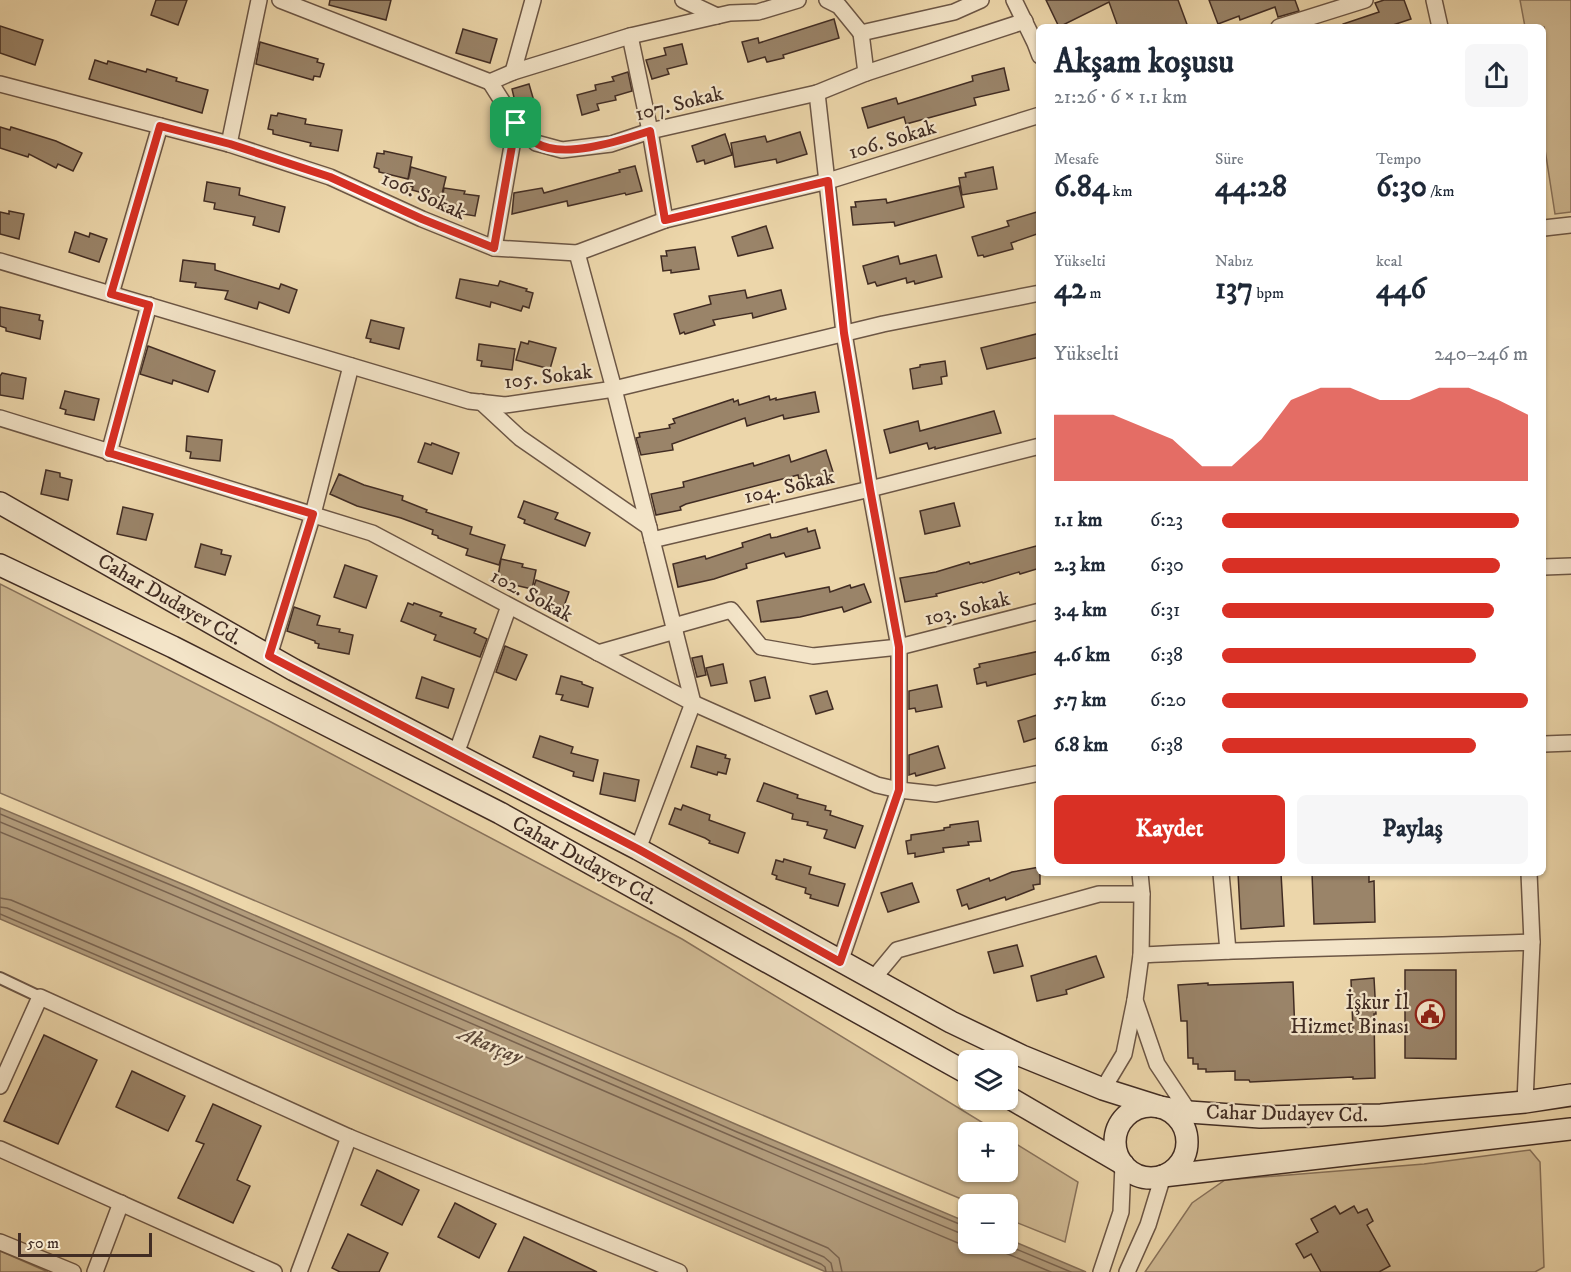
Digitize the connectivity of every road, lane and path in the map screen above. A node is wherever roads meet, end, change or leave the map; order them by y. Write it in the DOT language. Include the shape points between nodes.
graph roads {
  1 [pos="259,0"];
  2 [pos="280,0"];
  3 [pos="533,0"];
  4 [pos="683,0"];
  5 [pos="798,0"];
  6 [pos="827,0"];
  7 [pos="981,0"];
  8 [pos="1014,0"];
  9 [pos="1365,0"];
  10 [pos="1434,0"];
  11 [pos="727,10"];
  12 [pos="1025,21"];
  13 [pos="1289,24"];
  14 [pos="1439,24"];
  15 [pos="861,33"];
  16 [pos="630,36"];
  17 [pos="1036,47"];
  18 [pos="513,72"];
  19 [pos="866,73"];
  20 [pos="490,82"];
  21 [pos="0,84"];
  22 [pos="817,93"];
  23 [pos="1036,116"];
  24 [pos="516,123"];
  25 [pos="160,126"];
  26 [pos="650,131"];
  27 [pos="230,144"];
  28 [pos="828,181"];
  29 [pos="665,220"];
  30 [pos="1571,225"];
  31 [pos="1546,228"];
  32 [pos="494,248"];
  33 [pos="577,253"];
  34 [pos="0,261"];
  35 [pos="111,294"];
  36 [pos="1036,294"];
  37 [pos="149,305"];
  38 [pos="844,333"];
  39 [pos="351,366"];
  40 [pos="614,389"];
  41 [pos="481,402"];
  42 [pos="0,418"];
  43 [pos="1036,447"];
  44 [pos="109,453"];
  45 [pos="870,489"];
  46 [pos="0,503"];
  47 [pos="313,514"];
  48 [pos="650,533"];
  49 [pos="0,566"];
  50 [pos="1571,566"];
  51 [pos="1546,567"];
  52 [pos="508,606"];
  53 [pos="1036,612"];
  54 [pos="674,628"];
  55 [pos="899,647"];
  56 [pos="598,653"];
  57 [pos="269,656"];
  58 [pos="693,703"];
  59 [pos="1571,742"];
  60 [pos="1546,744"];
  61 [pos="456,754"];
  62 [pos="1036,774"];
  63 [pos="899,790"];
  64 [pos="638,849"];
  65 [pos="1140,876"];
  66 [pos="1221,876"];
  67 [pos="1529,876"];
  68 [pos="1142,894"];
  69 [pos="1532,942"];
  70 [pos="1228,951"];
  71 [pos="1141,955"];
  72 [pos="840,962"];
  73 [pos="0,978"];
  74 [pos="873,979"];
  75 [pos="40,997"];
  76 [pos="1135,1000"];
  77 [pos="958,1068"];
  78 [pos="0,1086"];
  79 [pos="1103,1089"];
  80 [pos="1571,1095"];
  81 [pos="1525,1102"];
  82 [pos="1018,1103"];
  83 [pos="1160,1107"];
  84 [pos="1189,1112"];
  85 [pos="1571,1129"];
  86 [pos="349,1137"];
  87 [pos="0,1149"];
  88 [pos="1123,1164"];
  89 [pos="1163,1176"];
  90 [pos="121,1203"];
  91 [pos="0,1242"];
  92 [pos="1104,1265"];
  93 [pos="1128,1268"];
  94 [pos="674,1271"];
  95 [pos="74,1272"];
  96 [pos="95,1272"];
  97 [pos="274,1272"];
  98 [pos="299,1272"];
  1 -- 27 [label="street"];
  2 -- 20 [label="street"];
  3 -- 18 [label="street"];
  4 -- 11 [label="street"];
  5 -- 11 [label="street" via="758,12"];
  6 -- 15 [label="street" via="839,6"];
  7 -- 15 [label="street" via="954,12"];
  8 -- 12 [label="street"];
  9 -- 13 [label="street"];
  10 -- 14 [label="street"];
  11 -- 16 [label="street"];
  12 -- 17 [label="street"];
  12 -- 19 [label="street, 107. Sokak"];
  15 -- 19 [label="street"];
  16 -- 18 [label="street"];
  16 -- 26 [label="street"];
  18 -- 20 [label="street"];
  19 -- 22 [label="street, 107. Sokak"];
  20 -- 24 [label="street, 107. Sokak"];
  21 -- 25 [label="street, 106. Sokak"];
  22 -- 26 [label="street, 107. Sokak"];
  22 -- 28 [label="street"];
  23 -- 28 [label="street, 106. Sokak"];
  24 -- 26 [label="street, 107. Sokak" via="536,143 562,150 610,144"];
  24 -- 32 [label="street"];
  25 -- 27 [label="street, 106. Sokak"];
  25 -- 35 [label="street"];
  26 -- 29 [label="street"];
  27 -- 32 [label="street, 106. Sokak" via="330,177"];
  28 -- 29 [label="street, 106. Sokak"];
  28 -- 38 [label="street"];
  29 -- 33 [label="street, 106. Sokak"];
  30 -- 31 [label="street"];
  32 -- 33 [label="street, 106. Sokak"];
  33 -- 40 [label="street"];
  34 -- 35 [label="street, 105. Sokak"];
  35 -- 37 [label="street, 105. Sokak"];
  36 -- 38 [label="street, 105. Sokak"];
  37 -- 39 [label="street, 105. Sokak"];
  37 -- 44 [label="street"];
  38 -- 40 [label="street, 105. Sokak"];
  38 -- 45 [label="street"];
  39 -- 41 [label="street, 105. Sokak"];
  39 -- 47 [label="street"];
  40 -- 41 [label="street, 105. Sokak" via="505,405"];
  40 -- 48 [label="street"];
  41 -- 48 [label="street" via="520,438"];
  42 -- 44 [label="street, 102. Sokak"];
  43 -- 45 [label="street, 104. Sokak"];
  44 -- 47 [label="street, 102. Sokak"];
  45 -- 48 [label="street, 104. Sokak"];
  45 -- 55 [label="street"];
  46 -- 57 [label="main road, Cahar Dudayev Cd."];
  47 -- 52 [label="street, 102. Sokak" via="372,533"];
  47 -- 57 [label="street"];
  48 -- 54 [label="street"];
  49 -- 77 [label="main road, Cahar Dudayev Cd." via="173,647 500,813"];
  50 -- 51 [label="street"];
  52 -- 56 [label="street, 102. Sokak"];
  52 -- 61 [label="street"];
  53 -- 55 [label="street, 103. Sokak"];
  54 -- 55 [label="street, 103. Sokak" via="731,610 761,647 813,656"];
  54 -- 56 [label="street"];
  54 -- 58 [label="street"];
  55 -- 63 [label="street"];
  56 -- 58 [label="street, 102. Sokak"];
  57 -- 61 [label="main road, Cahar Dudayev Cd."];
  58 -- 63 [label="street, 102. Sokak" via="877,785"];
  58 -- 64 [label="street"];
  59 -- 60 [label="street"];
  61 -- 64 [label="main road, Cahar Dudayev Cd."];
  62 -- 63 [label="street, 102. Sokak" via="936,794"];
  63 -- 72 [label="street"];
  64 -- 72 [label="main road, Cahar Dudayev Cd."];
  65 -- 68 [label="street"];
  66 -- 70 [label="street"];
  67 -- 69 [label="street"];
  68 -- 71 [label="street"];
  68 -- 74 [label="street" via="1099,894 897,950"];
  69 -- 70 [label="street"];
  69 -- 81 [label="street"];
  70 -- 71 [label="street"];
  71 -- 76 [label="street"];
  72 -- 74 [label="main road, Cahar Dudayev Cd."];
  73 -- 75 [label="street"];
  74 -- 79 [label="main road, Cahar Dudayev Cd." via="1022,1056"];
  75 -- 78 [label="street"];
  75 -- 86 [label="street"];
  76 -- 79 [label="street" via="1124,1054"];
  76 -- 84 [label="street" via="1157,1064"];
  79 -- 83 [label="main road, Cahar Dudayev Cd."];
  80 -- 81 [label="main road, Cahar Dudayev Cd."];
  81 -- 84 [label="main road, Cahar Dudayev Cd." via="1381,1115 1260,1117"];
  82 -- 88 [label="main road"];
  83 -- 84 [label="main road, Cahar Dudayev Cd."];
  83 -- 88 [label="main road" via="1138,1108 1121,1122 1115,1143"];
  83 -- 89 [label="main road" via="1179,1119 1188,1140 1181,1162"];
  85 -- 89 [label="main road, Cahar Dudayev Cd."];
  86 -- 94 [label="street"];
  86 -- 98 [label="street"];
  87 -- 90 [label="street"];
  88 -- 89 [label="main road" via="1141,1176"];
  88 -- 92 [label="street" via="1121,1212"];
  89 -- 93 [label="street" via="1148,1225"];
  90 -- 96 [label="street"];
  90 -- 97 [label="street"];
  91 -- 95 [label="street"];
}
